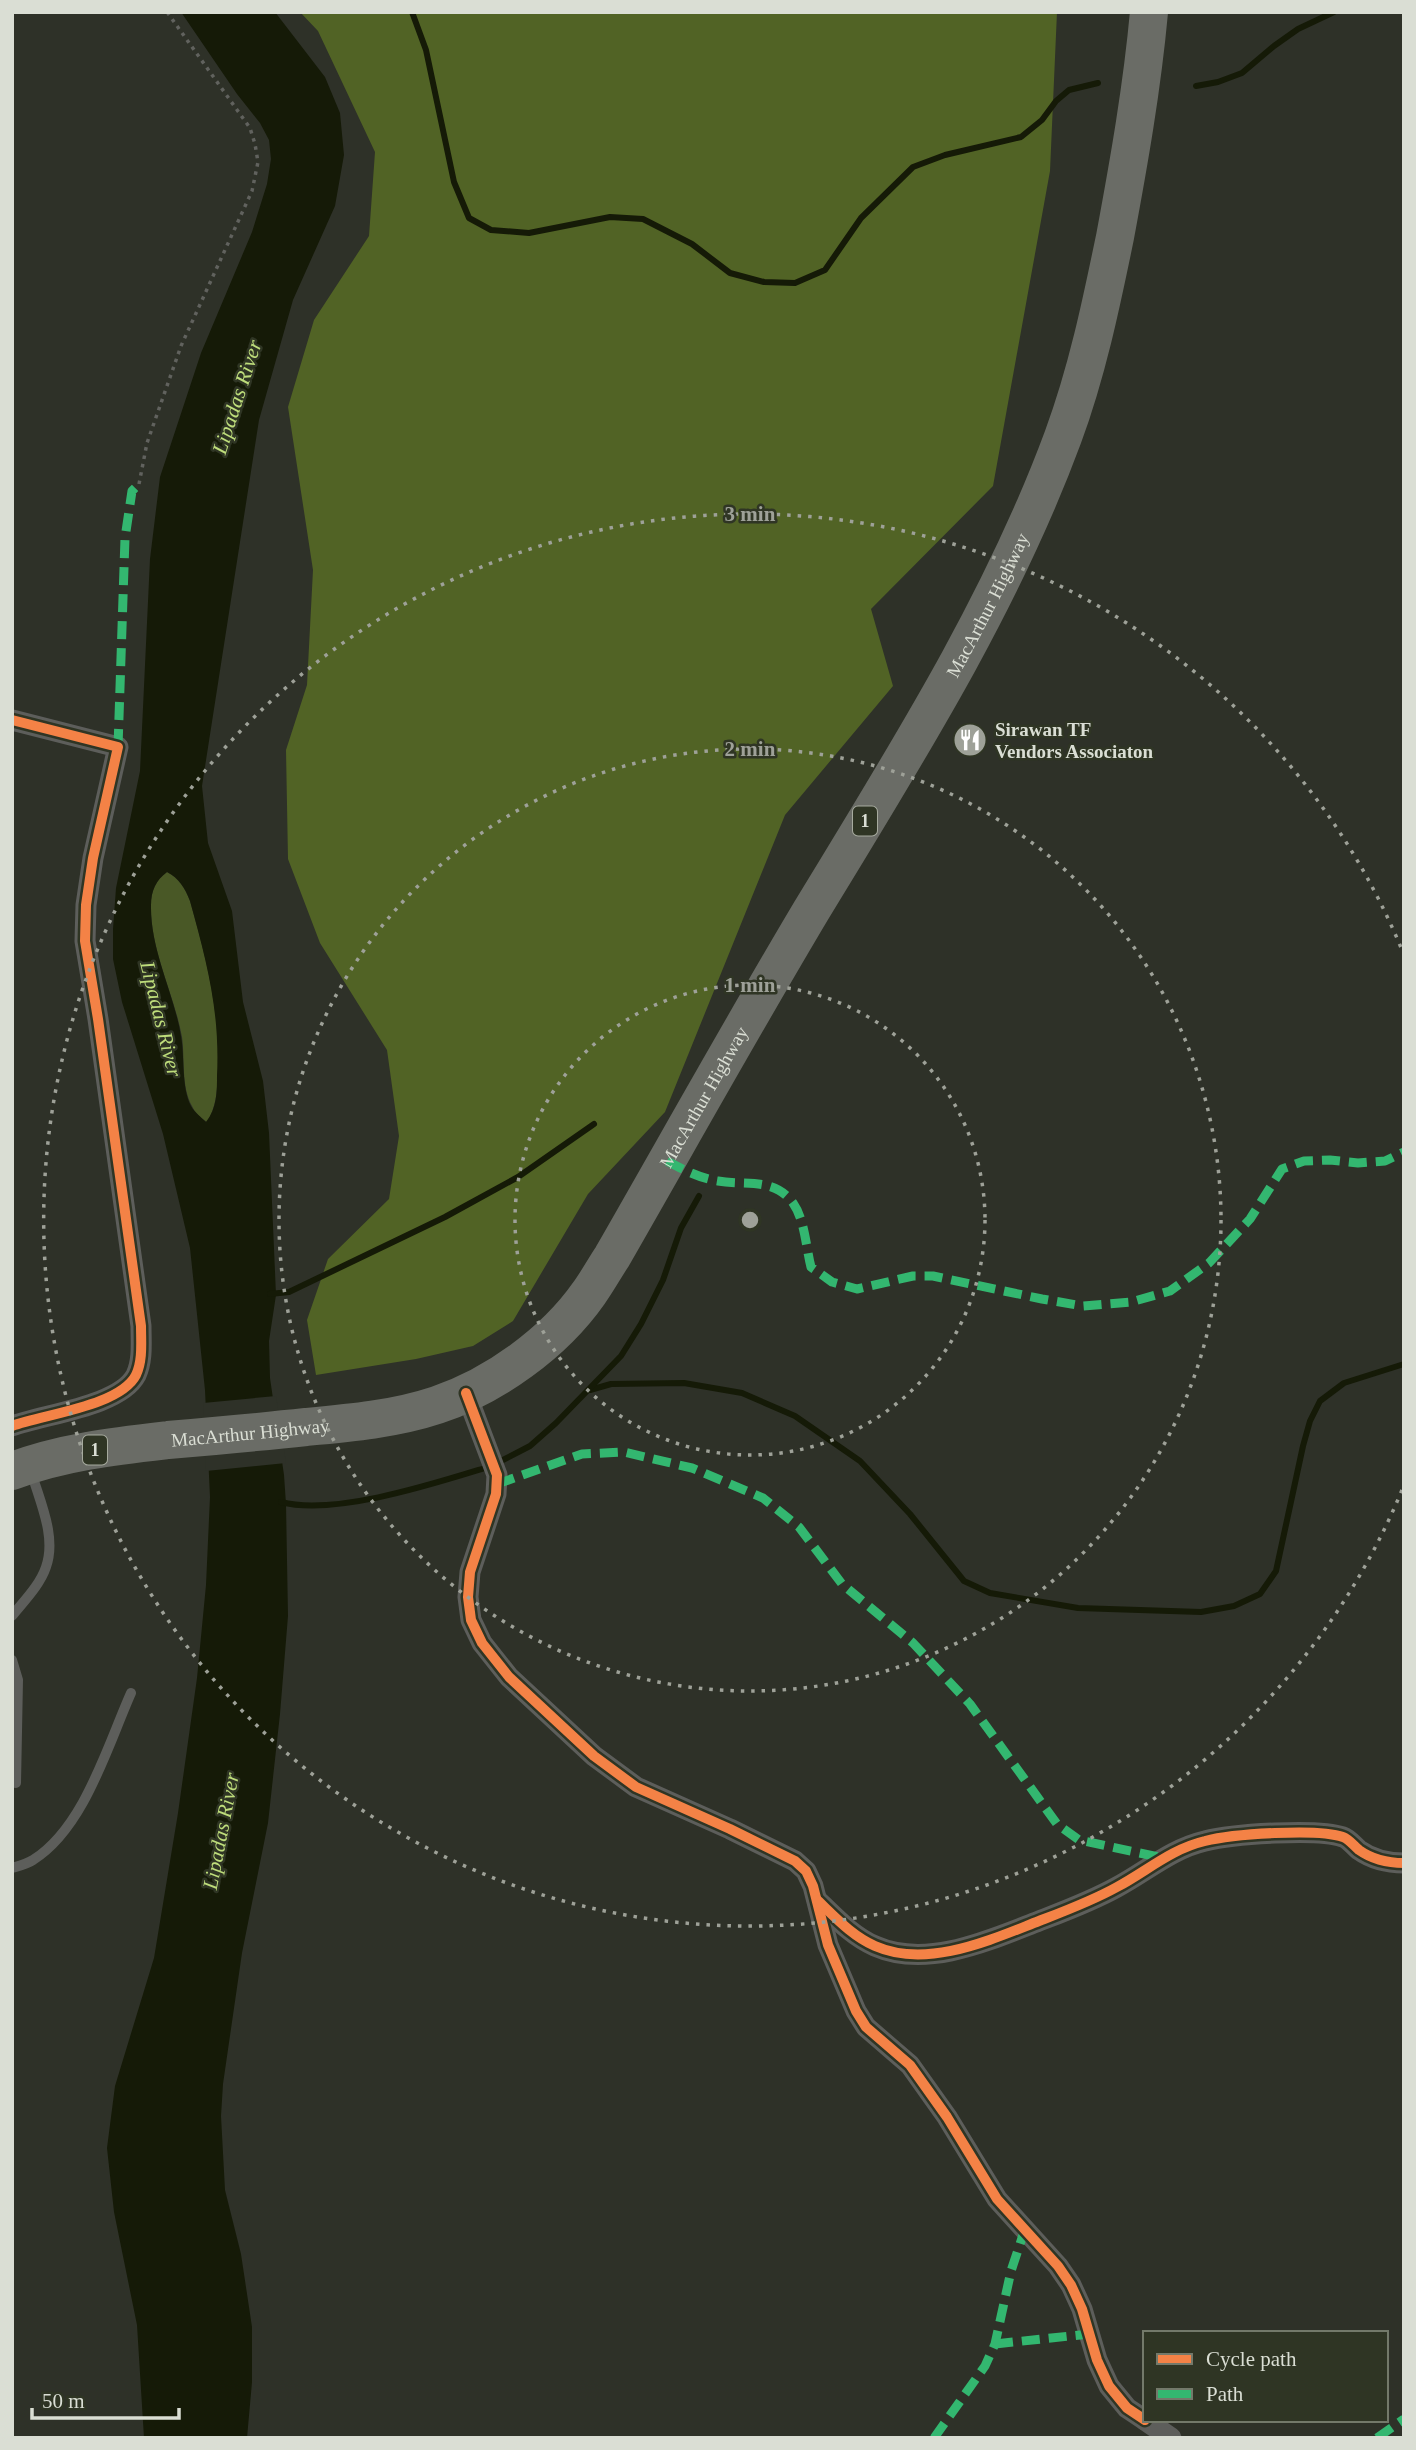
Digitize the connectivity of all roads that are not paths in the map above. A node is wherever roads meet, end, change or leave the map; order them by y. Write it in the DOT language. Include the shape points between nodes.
graph roads {
  1 [pos="1149,12"];
  2 [pos="12,720"];
  3 [pos="466,1393"];
  4 [pos="12,1426"];
  5 [pos="21,1468"];
  6 [pos="12,1616"];
  7 [pos="12,1660"];
  8 [pos="131,1693"];
  9 [pos="16,1783"];
  10 [pos="1404,1863"];
  11 [pos="12,1868"];
  12 [pos="817,1900"];
  13 [pos="1143,2419"];
  14 [pos="1148,2422"];
  15 [pos="1171,2438"];
  1 -- 3 [label="highway, MacArthur Highway / 1" via="1132,146 1092,347 1064,435 996,590 907,752 588,1295 525,1358"];
  2 -- 4 [label="street" via="117,747 93,858 85,942 141,1326 137,1373 127,1388 112,1397"];
  3 -- 5 [label="highway, MacArthur Highway / 1" via="395,1416 123,1445"];
  3 -- 12 [label="street" via="497,1475 496,1494 470,1572 471,1620 482,1643 509,1677 594,1756 636,1787 795,1861 806,1871"];
  5 -- 6 [label="lane" via="51,1549 46,1569"];
  7 -- 9 [label="lane" via="18,1680"];
  8 -- 11 [label="lane" via="86,1796 61,1835 32,1861"];
  10 -- 12 [label="street" via="1384,1863 1345,1837 1324,1833 1208,1840 1181,1848 1118,1887 992,1939 947,1952 911,1954 877,1947 854,1935"];
  12 -- 13 [label="street" via="828,1945 866,2027 910,2065 997,2199 1058,2266 1082,2309 1109,2386"];
  14 -- 15 [label="street"];
}
